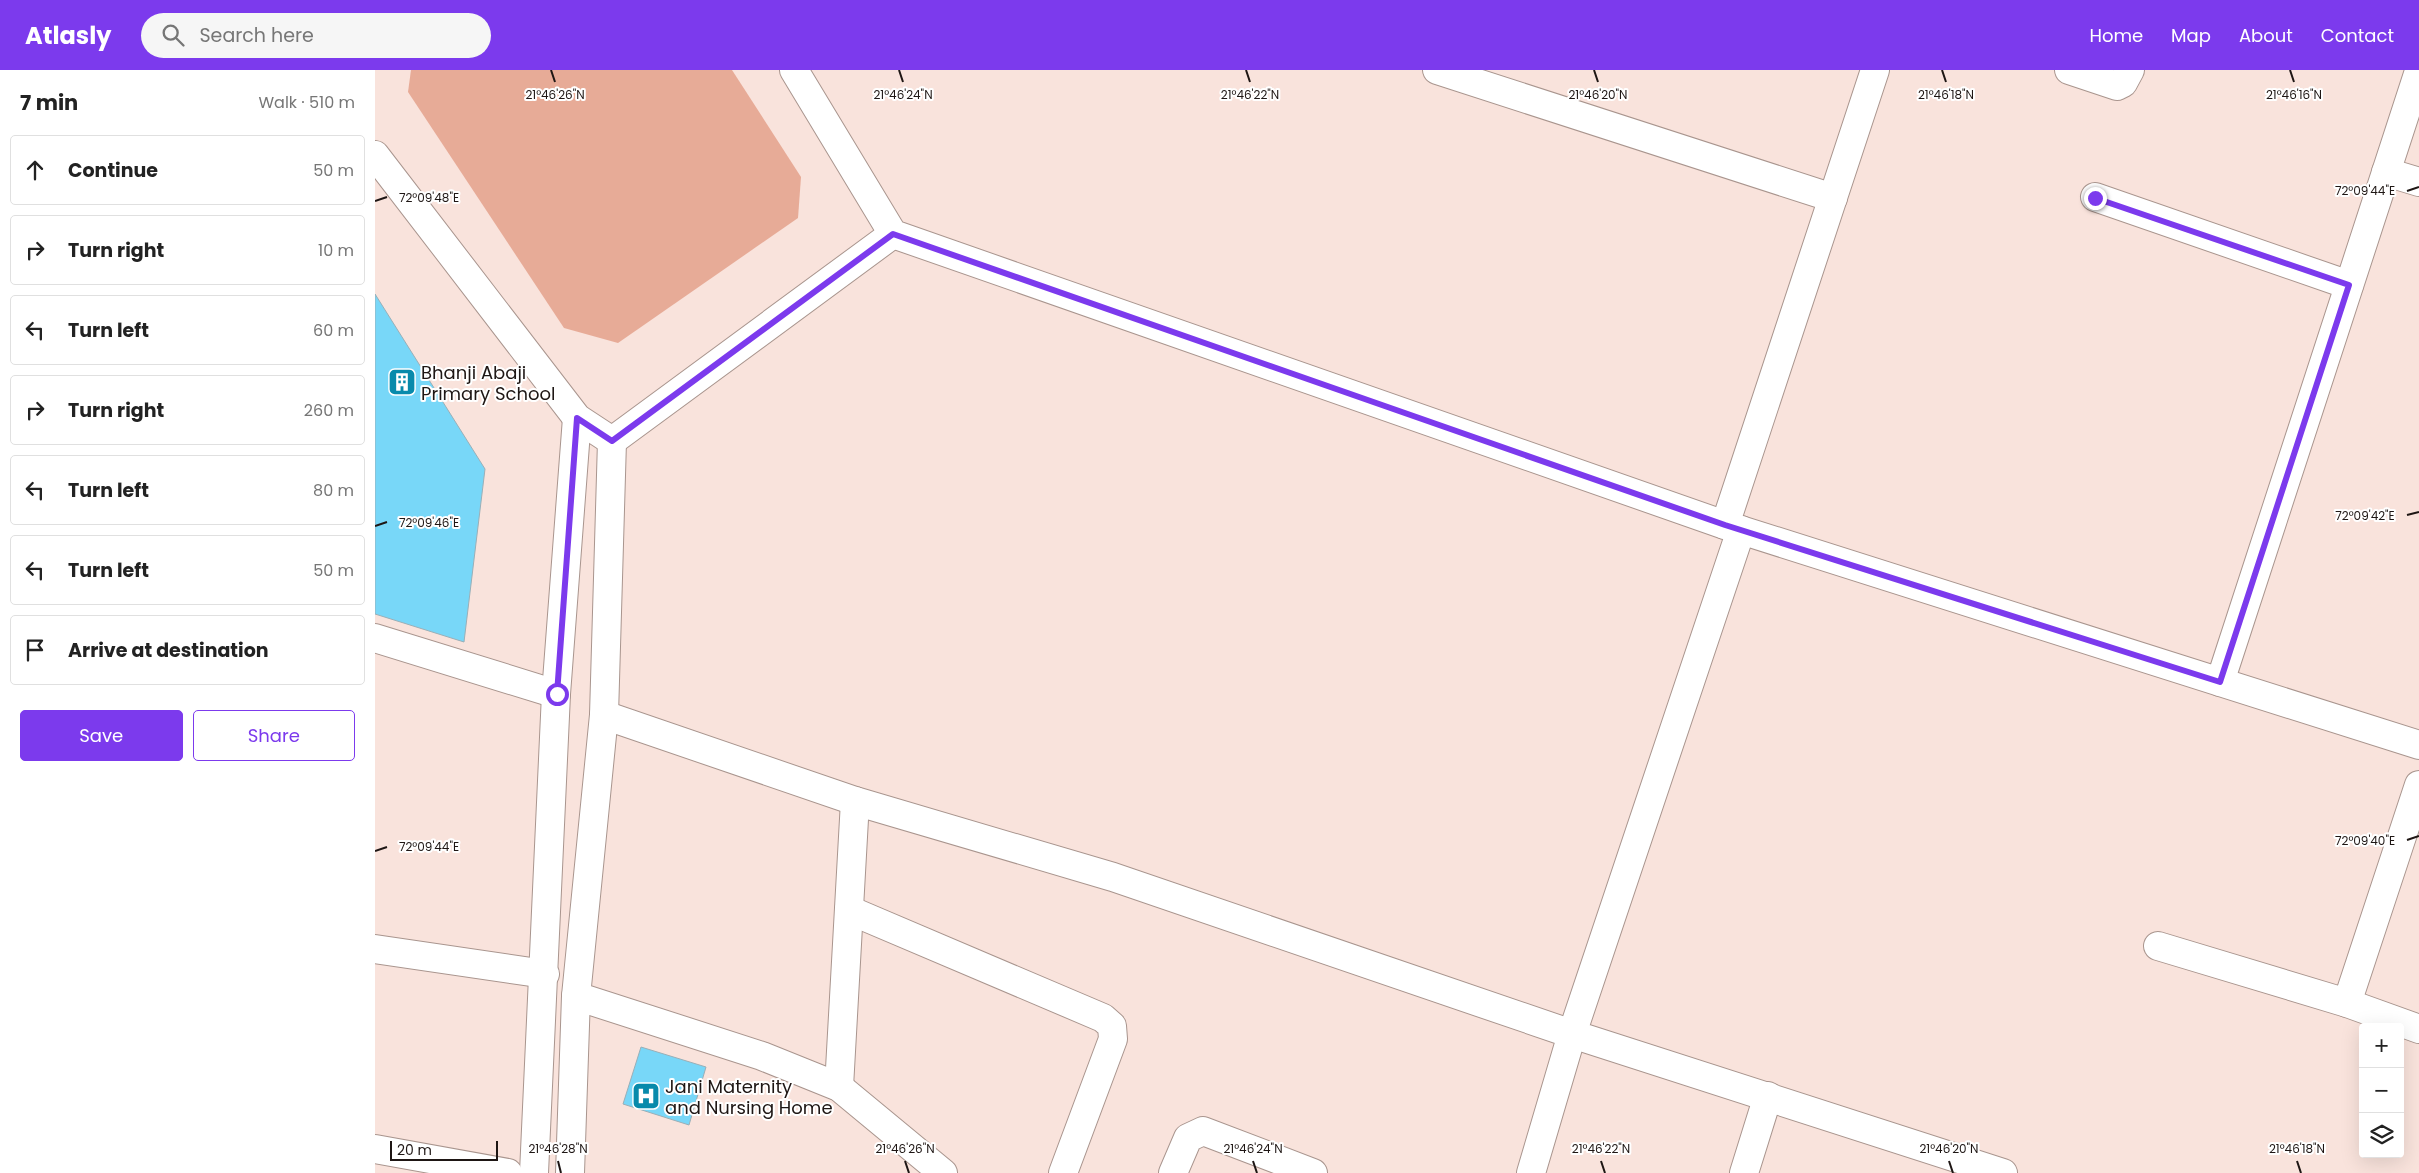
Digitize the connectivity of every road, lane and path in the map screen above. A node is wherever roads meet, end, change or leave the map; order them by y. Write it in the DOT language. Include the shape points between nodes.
graph roads {
  1 [pos="794,70"];
  2 [pos="1437,70"];
  3 [pos="1875,70"];
  4 [pos="2069,70"];
  5 [pos="2130,70"];
  6 [pos="2419,71"];
  7 [pos="375,155"];
  8 [pos="2386,172"];
  9 [pos="2419,182"];
  10 [pos="1833,198"];
  11 [pos="2095,198"];
  12 [pos="893,234"];
  13 [pos="2349,285"];
  14 [pos="577,418"];
  15 [pos="612,441"];
  16 [pos="1733,527"];
  17 [pos="375,638"];
  18 [pos="2220,682"];
  19 [pos="557,694"];
  20 [pos="604,714"];
  21 [pos="2419,745"];
  22 [pos="2419,786"];
  23 [pos="855,801"];
  24 [pos="849,910"];
  25 [pos="2158,946"];
  26 [pos="375,949"];
  27 [pos="545,974"];
  28 [pos="576,996"];
  29 [pos="2347,1003"];
  30 [pos="2419,1029"];
  31 [pos="1572,1034"];
  32 [pos="839,1087"];
  33 [pos="1768,1096"];
  34 [pos="375,1148"];
  35 [pos="508,1173"];
  36 [pos="534,1173"];
  37 [pos="570,1173"];
  38 [pos="943,1173"];
  39 [pos="1063,1173"];
  40 [pos="1173,1173"];
  41 [pos="1313,1173"];
  42 [pos="1531,1173"];
  43 [pos="1744,1173"];
  44 [pos="2003,1173"];
  1 -- 12 [label="street"];
  2 -- 10 [label="street"];
  3 -- 10 [label="street"];
  4 -- 5 [label="street" via="2117,86 2123,84"];
  6 -- 8 [label="street"];
  7 -- 14 [label="street"];
  8 -- 9 [label="street"];
  8 -- 13 [label="street"];
  10 -- 16 [label="street"];
  11 -- 13 [label="street"];
  12 -- 15 [label="street"];
  12 -- 16 [label="street"];
  13 -- 18 [label="street"];
  14 -- 15 [label="street"];
  14 -- 19 [label="street"];
  15 -- 20 [label="street"];
  16 -- 18 [label="street"];
  16 -- 31 [label="street"];
  17 -- 19 [label="street"];
  18 -- 21 [label="street"];
  19 -- 27 [label="street"];
  20 -- 23 [label="street"];
  20 -- 28 [label="street"];
  22 -- 29 [label="street"];
  23 -- 24 [label="street"];
  23 -- 31 [label="street" via="1113,877"];
  24 -- 32 [label="street"];
  24 -- 39 [label="street" via="1103,1018 1112,1026 1113,1039"];
  25 -- 29 [label="street"];
  26 -- 27 [label="street"];
  27 -- 36 [label="street"];
  28 -- 32 [label="street" via="762,1056"];
  28 -- 37 [label="street"];
  29 -- 30 [label="street"];
  31 -- 33 [label="street"];
  31 -- 42 [label="street"];
  32 -- 38 [label="street"];
  33 -- 43 [label="street"];
  33 -- 44 [label="street"];
  34 -- 35 [label="street"];
  40 -- 41 [label="street" via="1188,1138 1203,1131"];
}
